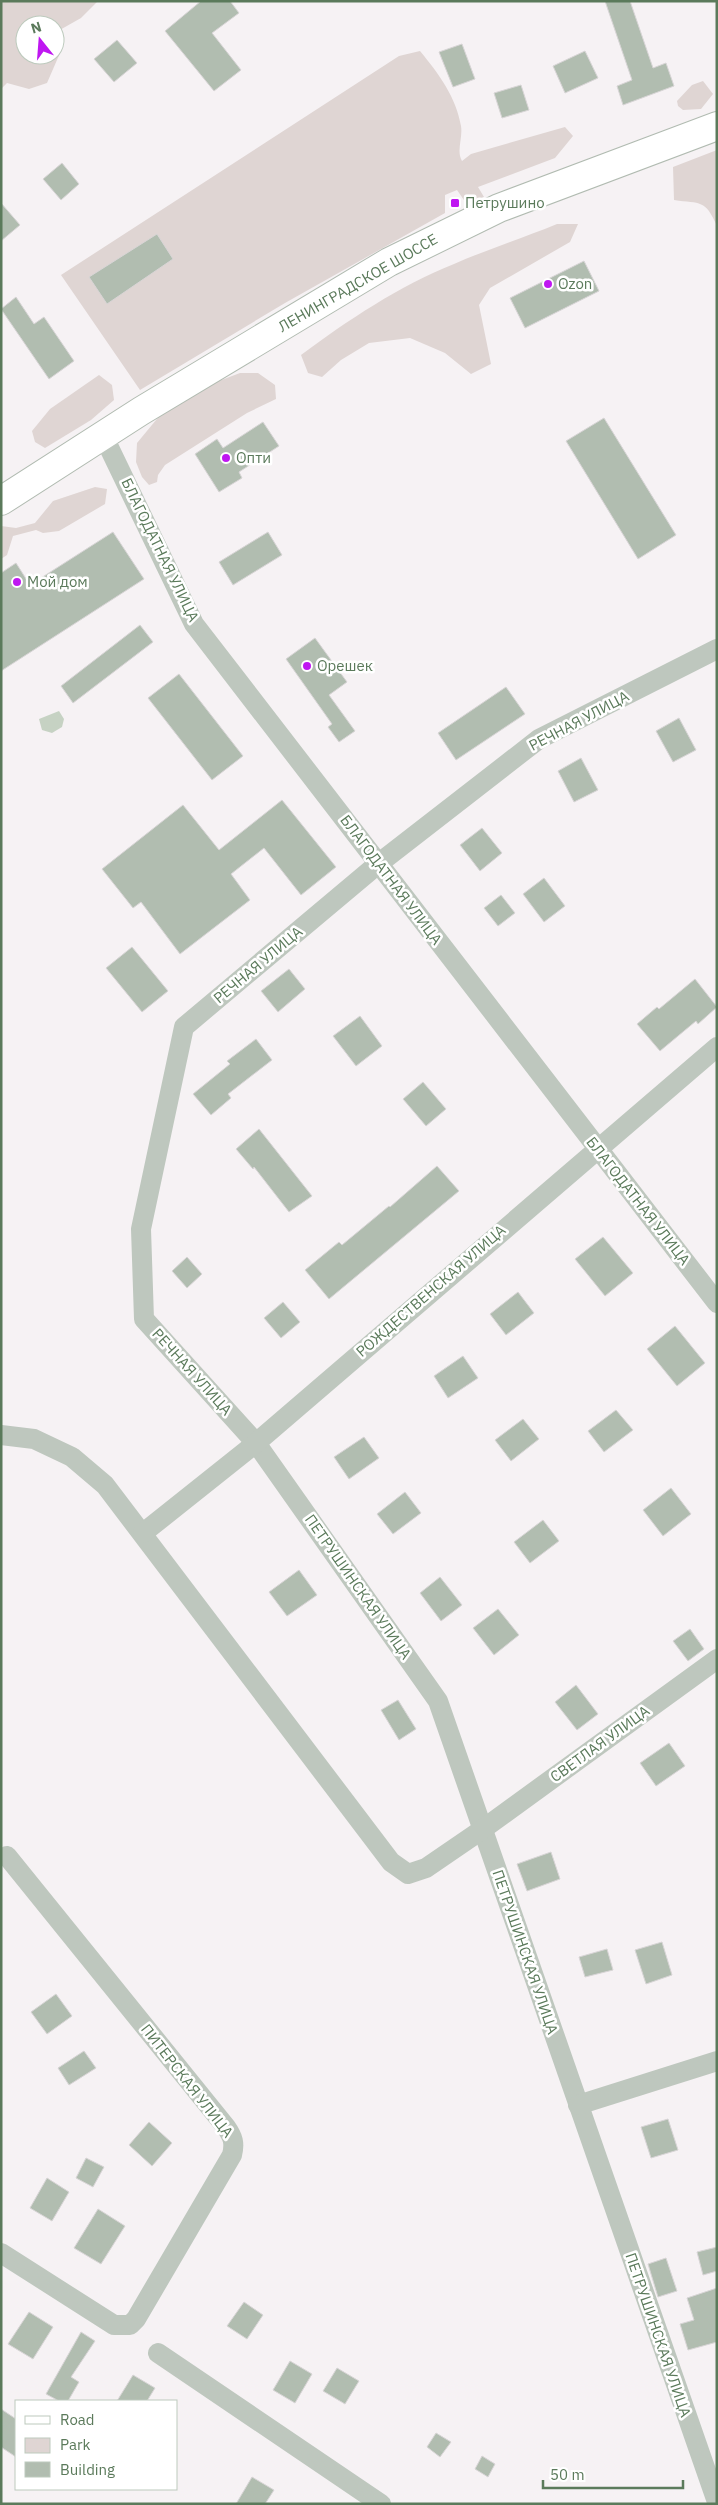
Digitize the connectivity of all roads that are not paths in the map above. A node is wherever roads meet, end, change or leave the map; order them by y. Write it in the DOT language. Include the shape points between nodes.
graph roads {
  1 [pos="717,126"];
  2 [pos="103,435"];
  3 [pos="1,501"];
  4 [pos="717,649"];
  5 [pos="378,864"];
  6 [pos="717,1047"];
  7 [pos="597,1148"];
  8 [pos="717,1303"];
  9 [pos="1,1435"];
  10 [pos="256,1443"];
  11 [pos="143,1533"];
  12 [pos="717,1659"];
  13 [pos="483,1829"];
  14 [pos="3,1854"];
  15 [pos="717,2061"];
  16 [pos="578,2105"];
  17 [pos="1,2254"];
  18 [pos="158,2353"];
  19 [pos="717,2502"];
  20 [pos="381,2504"];
  1 -- 2 [label="main road, ЛЕНИНГРАДСКОЕ ШОССЕ" via="499,208 433,240 382,266"];
  2 -- 3 [label="main road, ЛЕНИНГРАДСКОЕ ШОССЕ"];
  2 -- 5 [label="street, БЛАГОДАТНАЯ УЛИЦА" via="194,624"];
  4 -- 5 [label="street, РЕЧНАЯ УЛИЦА" via="539,739"];
  5 -- 7 [label="street, БЛАГОДАТНАЯ УЛИЦА"];
  5 -- 10 [label="street, РЕЧНАЯ УЛИЦА" via="184,1027 140,1229 144,1319"];
  6 -- 7 [label="street, РОЖДЕСТВЕНСКАЯ УЛИЦА"];
  7 -- 8 [label="street, БЛАГОДАТНАЯ УЛИЦА"];
  7 -- 10 [label="street, РОЖДЕСТВЕНСКАЯ УЛИЦА"];
  9 -- 11 [label="street" via="34,1439 72,1457 105,1485"];
  10 -- 11 [label="street, РОЖДЕСТВЕНСКАЯ УЛИЦА"];
  10 -- 13 [label="street, ПЕТРУШИНСКАЯ УЛИЦА" via="438,1701"];
  11 -- 13 [label="street, СВЕТЛАЯ УЛИЦА" via="391,1862 408,1874 426,1868"];
  12 -- 13 [label="street, СВЕТЛАЯ УЛИЦА"];
  13 -- 16 [label="street, ПЕТРУШИНСКАЯ УЛИЦА"];
  14 -- 17 [label="street, ПИТЕРСКАЯ УЛИЦА" via="226,2127 234,2145 232,2155 130,2325 114,2325"];
  15 -- 16 [label="street"];
  16 -- 19 [label="street, ПЕТРУШИНСКАЯ УЛИЦА"];
  18 -- 20 [label="street"];
}
